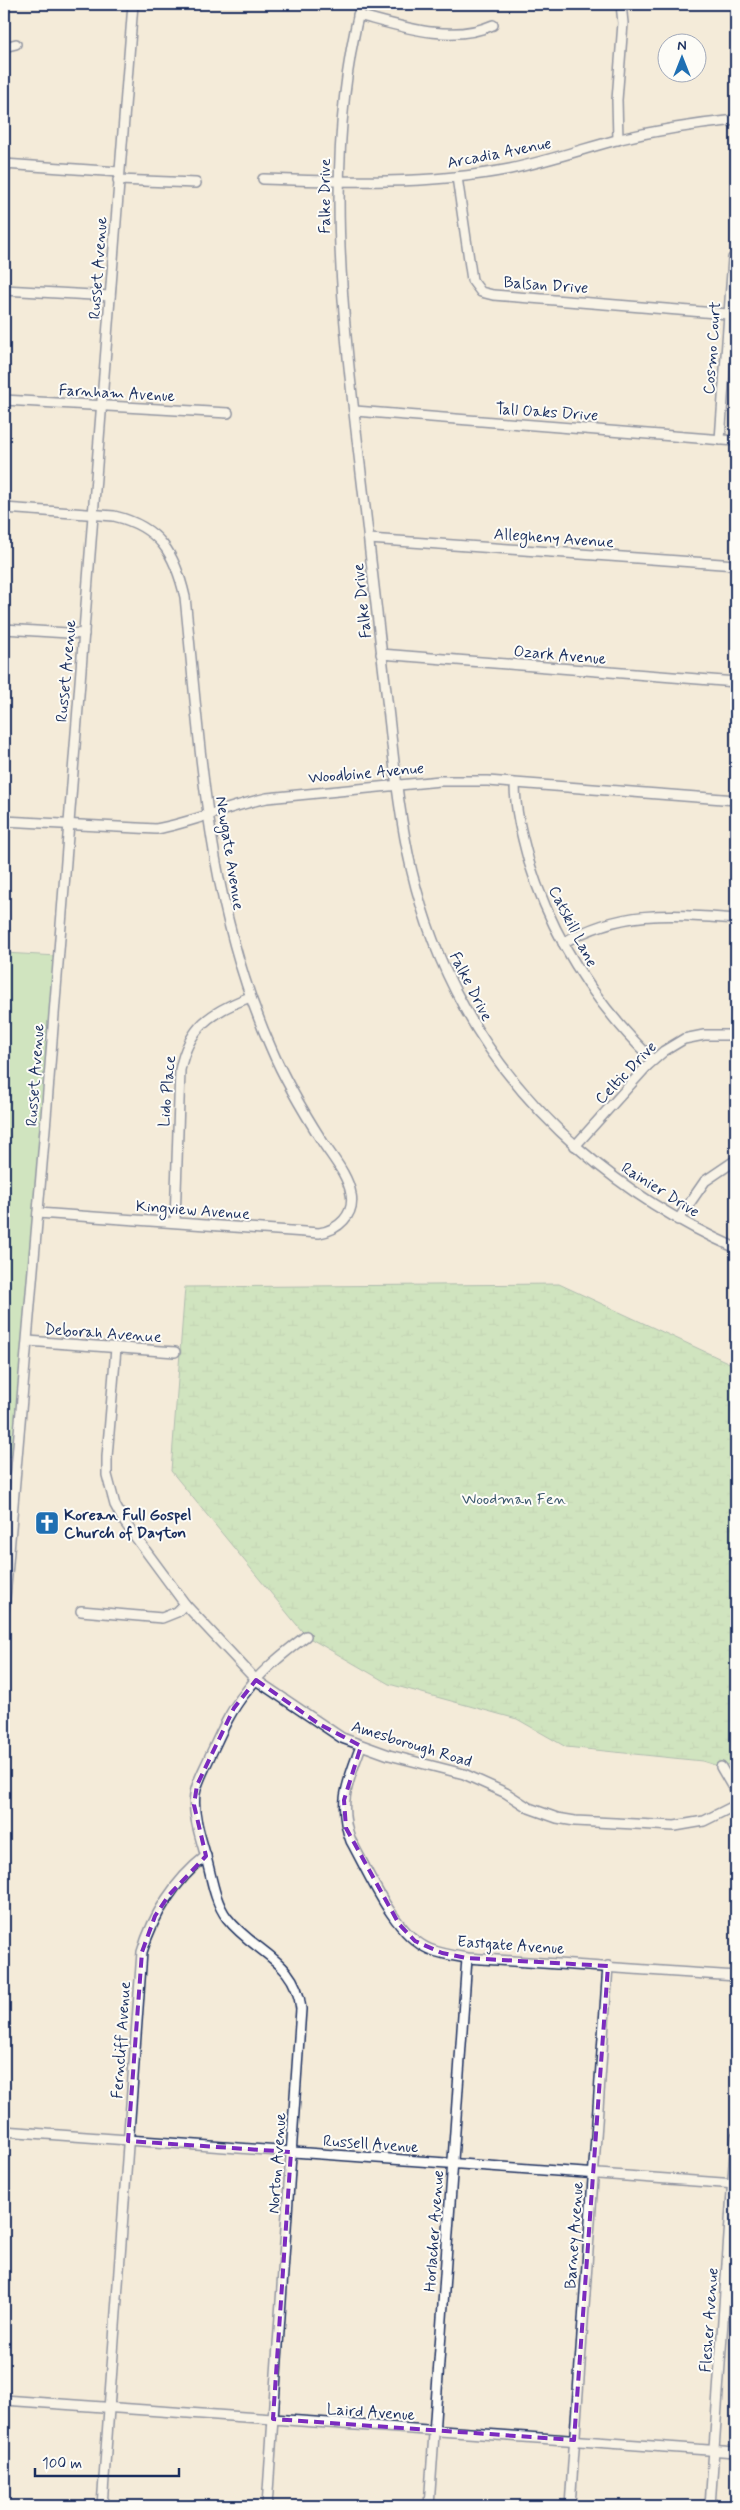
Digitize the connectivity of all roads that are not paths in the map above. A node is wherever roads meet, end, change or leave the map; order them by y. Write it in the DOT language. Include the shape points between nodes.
graph roads {
  1 [pos="132,4"];
  2 [pos="361,4"];
  3 [pos="621,4"];
  4 [pos="358,15"];
  5 [pos="493,25"];
  6 [pos="16,44"];
  7 [pos="4,47"];
  8 [pos="736,120"];
  9 [pos="618,140"];
  10 [pos="4,164"];
  11 [pos="118,176"];
  12 [pos="457,177"];
  13 [pos="263,179"];
  14 [pos="338,181"];
  15 [pos="196,183"];
  16 [pos="733,258"];
  17 [pos="4,290"];
  18 [pos="110,296"];
  19 [pos="728,314"];
  20 [pos="4,400"];
  21 [pos="101,406"];
  22 [pos="355,411"];
  23 [pos="228,413"];
  24 [pos="720,440"];
  25 [pos="736,441"];
  26 [pos="4,508"];
  27 [pos="92,514"];
  28 [pos="369,539"];
  29 [pos="736,565"];
  30 [pos="4,629"];
  31 [pos="84,634"];
  32 [pos="382,654"];
  33 [pos="736,682"];
  34 [pos="396,784"];
  35 [pos="515,784"];
  36 [pos="736,800"];
  37 [pos="208,814"];
  38 [pos="4,821"];
  39 [pos="68,826"];
  40 [pos="736,919"];
  41 [pos="563,943"];
  42 [pos="250,998"];
  43 [pos="736,1035"];
  44 [pos="653,1060"];
  45 [pos="575,1146"];
  46 [pos="736,1160"];
  47 [pos="38,1213"];
  48 [pos="678,1220"];
  49 [pos="176,1222"];
  50 [pos="343,1222"];
  51 [pos="736,1248"];
  52 [pos="28,1341"];
  53 [pos="116,1348"];
  54 [pos="175,1352"];
  55 [pos="5,1583"];
  56 [pos="185,1604"];
  57 [pos="4,1610"];
  58 [pos="81,1611"];
  59 [pos="306,1636"];
  60 [pos="256,1680"];
  61 [pos="360,1746"];
  62 [pos="721,1767"];
  63 [pos="736,1793"];
  64 [pos="736,1805"];
  65 [pos="206,1856"];
  66 [pos="467,1958"];
  67 [pos="608,1966"];
  68 [pos="736,1976"];
  69 [pos="4,2131"];
  70 [pos="736,2136"];
  71 [pos="128,2141"];
  72 [pos="291,2152"];
  73 [pos="453,2164"];
  74 [pos="592,2174"];
  75 [pos="734,2184"];
  76 [pos="4,2400"];
  77 [pos="108,2408"];
  78 [pos="273,2419"];
  79 [pos="434,2431"];
  80 [pos="574,2440"];
  81 [pos="714,2450"];
  82 [pos="736,2452"];
  83 [pos="102,2506"];
  84 [pos="267,2506"];
  85 [pos="428,2506"];
  86 [pos="570,2506"];
  87 [pos="710,2506"];
  1 -- 11 [label="street, Russet Avenue"];
  2 -- 4 [label="street, Falke Drive"];
  3 -- 9 [label="street"];
  4 -- 5 [label="street" via="456,34"];
  4 -- 14 [label="street, Falke Drive" via="344,88"];
  6 -- 7 [label="street"];
  8 -- 9 [label="street, Arcadia Avenue"];
  9 -- 12 [label="street, Arcadia Avenue" via="526,165"];
  10 -- 11 [label="street"];
  11 -- 15 [label="street"];
  11 -- 18 [label="street, Russet Avenue"];
  12 -- 14 [label="street, Arcadia Avenue" via="395,182"];
  12 -- 19 [label="street, Balsan Drive" via="472,280 481,292"];
  13 -- 14 [label="street, Arcadia Avenue"];
  14 -- 22 [label="street, Falke Drive" via="340,244"];
  16 -- 19 [label="street, Cosmo Court"];
  17 -- 18 [label="street"];
  18 -- 21 [label="street, Russet Avenue"];
  19 -- 24 [label="street, Cosmo Court"];
  20 -- 21 [label="street, Farnham Avenue"];
  21 -- 23 [label="street, Farnham Avenue"];
  21 -- 27 [label="street, Russet Avenue"];
  22 -- 24 [label="street, Tall Oaks Drive"];
  22 -- 28 [label="street, Falke Drive"];
  24 -- 25 [label="street, Tall Oaks Drive"];
  26 -- 27 [label="street, Newgate Avenue"];
  27 -- 31 [label="street, Russet Avenue"];
  27 -- 37 [label="street, Newgate Avenue" via="114,516 140,525 160,540 175,563 185,597"];
  28 -- 29 [label="street, Allegheny Avenue"];
  28 -- 32 [label="street, Falke Drive"];
  30 -- 31 [label="street"];
  31 -- 39 [label="street, Russet Avenue"];
  32 -- 33 [label="street, Ozark Avenue"];
  32 -- 34 [label="street, Falke Drive"];
  34 -- 35 [label="street, Woodbine Avenue" via="440,781"];
  34 -- 37 [label="street, Woodbine Avenue" via="267,798"];
  34 -- 45 [label="street, Falke Drive" via="411,873 434,942 464,1008 501,1065 548,1121"];
  35 -- 36 [label="street, Woodbine Avenue"];
  35 -- 41 [label="street, Catskill Lane" via="524,844 538,890"];
  37 -- 39 [label="street, Woodbine Avenue" via="156,829"];
  37 -- 42 [label="street, Newgate Avenue" via="221,897"];
  38 -- 39 [label="street, Woodbine Avenue"];
  39 -- 47 [label="street, Russet Avenue"];
  40 -- 41 [label="street" via="668,914 637,916 596,926"];
  41 -- 44 [label="street, Catskill Lane" via="591,989"];
  42 -- 49 [label="street, Lido Place" via="225,1006 207,1019 193,1034 183,1056"];
  42 -- 50 [label="street, Newgate Avenue" via="283,1075 348,1183 352,1199"];
  43 -- 44 [label="street, Celtic Drive" via="684,1039"];
  44 -- 45 [label="street, Celtic Drive"];
  45 -- 48 [label="street, Rainier Drive" via="619,1182"];
  46 -- 48 [label="street" via="705,1182"];
  47 -- 49 [label="street, Kingview Avenue"];
  47 -- 52 [label="street, Russet Avenue"];
  48 -- 51 [label="street, Rainier Drive"];
  49 -- 50 [label="street, Kingview Avenue" via="319,1232 336,1228"];
  52 -- 53 [label="street, Deborah Avenue"];
  52 -- 55 [label="street, Russet Avenue"];
  53 -- 54 [label="street, Deborah Avenue"];
  53 -- 56 [label="street, Amesborough Road" via="107,1457 110,1490 123,1520"];
  55 -- 57 [label="street, Russet Avenue"];
  56 -- 58 [label="street" via="177,1612 162,1618"];
  56 -- 60 [label="street, Amesborough Road"];
  59 -- 60 [label="street"];
  60 -- 61 [label="street, Amesborough Road" via="319,1724"];
  60 -- 65 [label="street" via="234,1708 197,1784 194,1805"];
  61 -- 64 [label="street, Amesborough Road" via="464,1774 543,1814 575,1821 675,1826 704,1821"];
  61 -- 66 [label="street, Eastgate Avenue" via="344,1800 343,1814 351,1841 399,1924 410,1936 428,1949"];
  62 -- 63 [label="street"];
  65 -- 71 [label="street, Ferncliff Avenue" via="169,1895 155,1916 142,1952"];
  65 -- 72 [label="street, Norton Avenue" via="215,1891 227,1918 290,1974 300,1996 301,2027"];
  66 -- 67 [label="street, Eastgate Avenue"];
  66 -- 73 [label="street, Horlacher Avenue"];
  67 -- 68 [label="street, Eastgate Avenue"];
  67 -- 74 [label="street, Barney Avenue"];
  69 -- 71 [label="street, Russell Avenue"];
  70 -- 75 [label="street, Flesher Avenue"];
  71 -- 72 [label="street, Russell Avenue"];
  71 -- 77 [label="street, Ferncliff Avenue"];
  72 -- 73 [label="street, Russell Avenue"];
  72 -- 78 [label="street, Norton Avenue"];
  73 -- 74 [label="street, Russell Avenue"];
  73 -- 79 [label="street, Horlacher Avenue"];
  74 -- 75 [label="street, Russell Avenue"];
  74 -- 80 [label="street, Barney Avenue"];
  75 -- 81 [label="street, Flesher Avenue"];
  76 -- 77 [label="street, Laird Avenue"];
  77 -- 78 [label="street, Laird Avenue"];
  77 -- 83 [label="street, Ferncliff Avenue"];
  78 -- 79 [label="street, Laird Avenue"];
  78 -- 84 [label="street, Norton Avenue"];
  79 -- 80 [label="street, Laird Avenue"];
  79 -- 85 [label="street, Horlacher Avenue"];
  80 -- 81 [label="street, Laird Avenue"];
  80 -- 86 [label="street, Barney Avenue"];
  81 -- 82 [label="street, Laird Avenue"];
  81 -- 87 [label="street, Flesher Avenue"];
}
